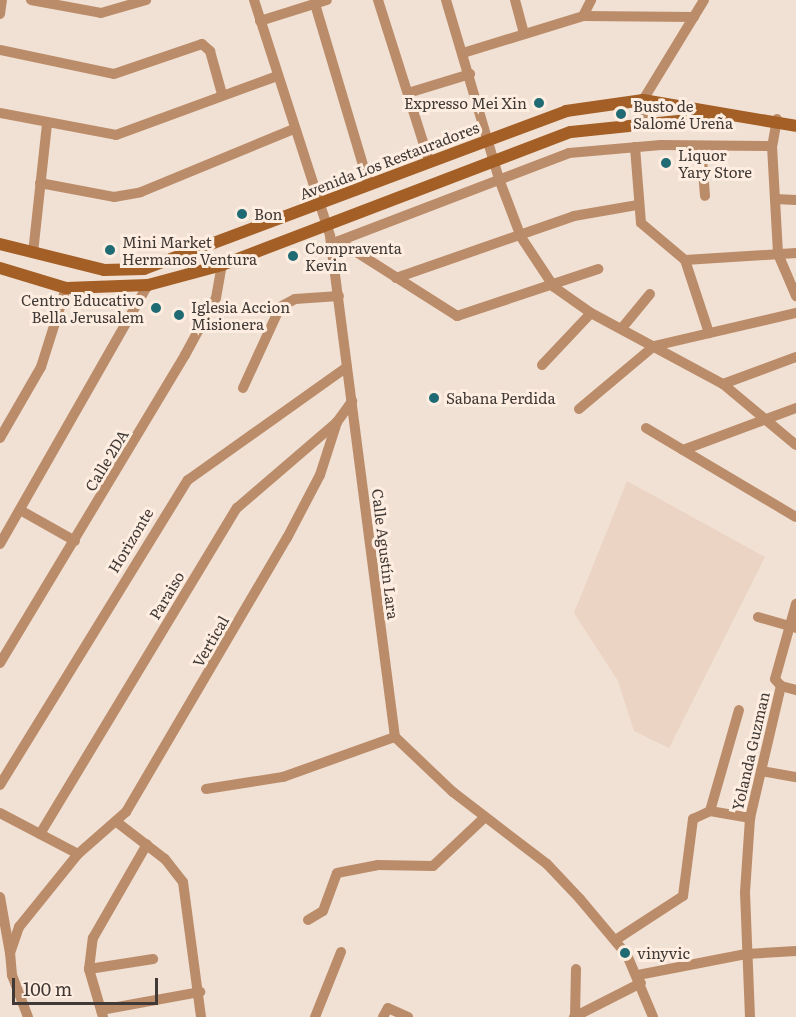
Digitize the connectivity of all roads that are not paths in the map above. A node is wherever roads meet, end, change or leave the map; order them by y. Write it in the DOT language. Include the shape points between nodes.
graph roads {
  1 [pos="2,0"];
  2 [pos="31,0"];
  3 [pos="146,0"];
  4 [pos="254,0"];
  5 [pos="327,0"];
  6 [pos="378,0"];
  7 [pos="446,0"];
  8 [pos="515,0"];
  9 [pos="591,0"];
  10 [pos="704,0"];
  11 [pos="128,3"];
  12 [pos="315,4"];
  13 [pos="0,14"];
  14 [pos="583,16"];
  15 [pos="694,17"];
  16 [pos="260,21"];
  17 [pos="524,33"];
  18 [pos="0,50"];
  19 [pos="463,53"];
  20 [pos="470,74"];
  21 [pos="277,76"];
  22 [pos="408,93"];
  23 [pos="222,94"];
  24 [pos="643,100"];
  25 [pos="0,113"];
  26 [pos="740,114"];
  27 [pos="777,119"];
  28 [pos="47,124"];
  29 [pos="643,125"];
  30 [pos="796,126"];
  31 [pos="294,129"];
  32 [pos="487,138"];
  33 [pos="772,146"];
  34 [pos="635,147"];
  35 [pos="701,147"];
  36 [pos="429,161"];
  37 [pos="494,161"];
  38 [pos="499,179"];
  39 [pos="368,182"];
  40 [pos="40,183"];
  41 [pos="705,196"];
  42 [pos="775,199"];
  43 [pos="796,200"];
  44 [pos="319,203"];
  45 [pos="638,205"];
  46 [pos="326,224"];
  47 [pos="521,237"];
  48 [pos="335,242"];
  49 [pos="0,244"];
  50 [pos="33,253"];
  51 [pos="796,253"];
  52 [pos="778,254"];
  53 [pos="685,260"];
  54 [pos="222,265"];
  55 [pos="0,268"];
  56 [pos="598,269"];
  57 [pos="396,278"];
  58 [pos="148,285"];
  59 [pos="554,287"];
  60 [pos="66,288"];
  61 [pos="650,294"];
  62 [pos="339,296"];
  63 [pos="796,296"];
  64 [pos="591,313"];
  65 [pos="796,313"];
  66 [pos="622,328"];
  67 [pos="709,333"];
  68 [pos="654,346"];
  69 [pos="796,357"];
  70 [pos="542,365"];
  71 [pos="348,367"];
  72 [pos="723,384"];
  73 [pos="243,388"];
  74 [pos="352,401"];
  75 [pos="796,408"];
  76 [pos="579,409"];
  77 [pos="766,420"];
  78 [pos="337,422"];
  79 [pos="646,428"];
  80 [pos="0,438"];
  81 [pos="796,445"];
  82 [pos="683,450"];
  83 [pos="20,510"];
  84 [pos="796,517"];
  85 [pos="75,541"];
  86 [pos="0,544"];
  87 [pos="796,604"];
  88 [pos="758,617"];
  89 [pos="792,628"];
  90 [pos="0,663"];
  91 [pos="781,686"];
  92 [pos="796,690"];
  93 [pos="739,710"];
  94 [pos="395,737"];
  95 [pos="761,771"];
  96 [pos="796,777"];
  97 [pos="0,785"];
  98 [pos="206,789"];
  99 [pos="710,811"];
  100 [pos="0,813"];
  101 [pos="484,818"];
  102 [pos="750,818"];
  103 [pos="118,823"];
  104 [pos="40,834"];
  105 [pos="147,844"];
  106 [pos="78,854"];
  107 [pos="0,897"];
  108 [pos="308,920"];
  109 [pos="617,939"];
  110 [pos="796,951"];
  111 [pos="341,952"];
  112 [pos="10,953"];
  113 [pos="746,954"];
  114 [pos="153,959"];
  115 [pos="89,969"];
  116 [pos="576,969"];
  117 [pos="639,979"];
  118 [pos="200,992"];
  119 [pos="102,1014"];
  120 [pos="28,1017"];
  121 [pos="201,1017"];
  122 [pos="315,1017"];
  123 [pos="382,1017"];
  124 [pos="408,1017"];
  125 [pos="575,1017"];
  126 [pos="653,1017"];
  127 [pos="750,1017"];
  1 -- 13 [label="street"];
  2 -- 11 [label="street" via="101,13"];
  3 -- 11 [label="street"];
  4 -- 16 [label="street, Calle Agustín Lara"];
  5 -- 12 [label="street"];
  6 -- 22 [label="street"];
  7 -- 19 [label="street"];
  8 -- 17 [label="street"];
  9 -- 14 [label="street"];
  10 -- 15 [label="street"];
  12 -- 16 [label="street"];
  12 -- 39 [label="street"];
  14 -- 15 [label="street"];
  14 -- 17 [label="street"];
  15 -- 24 [label="street"];
  16 -- 21 [label="street, Calle Agustín Lara"];
  17 -- 19 [label="street"];
  18 -- 23 [label="street" via="114,74 202,44 210,51"];
  19 -- 20 [label="street"];
  20 -- 22 [label="street"];
  20 -- 32 [label="street"];
  21 -- 23 [label="street"];
  21 -- 31 [label="street, Calle Agustín Lara"];
  22 -- 36 [label="street"];
  23 -- 28 [label="street" via="116,135"];
  24 -- 26 [label="street, Avenida Los Restauradores"];
  24 -- 29 [label="street"];
  24 -- 32 [label="street, Avenida Los Restauradores" via="566,111"];
  25 -- 28 [label="street"];
  26 -- 27 [label="street, Avenida Los Restauradores"];
  26 -- 29 [label="street"];
  27 -- 30 [label="street, Avenida Los Restauradores"];
  27 -- 33 [label="street"];
  28 -- 40 [label="street"];
  29 -- 37 [label="street" via="571,132"];
  31 -- 40 [label="street" via="141,192 114,196"];
  31 -- 44 [label="street, Calle Agustín Lara"];
  32 -- 36 [label="street, Avenida Los Restauradores"];
  32 -- 37 [label="street"];
  33 -- 35 [label="street"];
  33 -- 42 [label="street"];
  34 -- 35 [label="street"];
  34 -- 38 [label="street" via="553,157"];
  34 -- 45 [label="street"];
  35 -- 41 [label="street"];
  36 -- 39 [label="street, Avenida Los Restauradores"];
  37 -- 38 [label="street"];
  37 -- 46 [label="street"];
  38 -- 47 [label="street"];
  38 -- 48 [label="street"];
  39 -- 44 [label="street, Avenida Los Restauradores"];
  40 -- 50 [label="street"];
  42 -- 43 [label="street"];
  42 -- 52 [label="street"];
  44 -- 46 [label="street, Calle Agustín Lara"];
  44 -- 50 [label="street, Avenida Los Restauradores" via="144,269 104,270"];
  45 -- 47 [label="street" via="574,216"];
  45 -- 53 [label="street" via="652,237"];
  46 -- 48 [label="street, Calle Agustín Lara"];
  46 -- 54 [label="street"];
  47 -- 57 [label="street"];
  47 -- 59 [label="street"];
  48 -- 57 [label="street"];
  48 -- 62 [label="street, Calle Agustín Lara"];
  49 -- 50 [label="street, Avenida Los Restauradores"];
  51 -- 52 [label="street"];
  52 -- 53 [label="street"];
  52 -- 63 [label="street"];
  53 -- 67 [label="street"];
  54 -- 58 [label="street"];
  54 -- 85 [label="street, Calle 2DA" via="216,298"];
  55 -- 60 [label="street"];
  56 -- 59 [label="street"];
  57 -- 59 [label="street" via="456,316"];
  58 -- 60 [label="street"];
  58 -- 83 [label="street"];
  59 -- 64 [label="street"];
  60 -- 80 [label="street" via="41,367"];
  61 -- 66 [label="street"];
  62 -- 71 [label="street, Calle Agustín Lara"];
  62 -- 73 [label="street" via="295,299 280,307"];
  64 -- 66 [label="street"];
  64 -- 70 [label="street"];
  65 -- 67 [label="street"];
  66 -- 68 [label="street"];
  67 -- 68 [label="street"];
  68 -- 72 [label="street"];
  68 -- 76 [label="street"];
  69 -- 72 [label="street"];
  71 -- 74 [label="street, Calle Agustín Lara"];
  71 -- 97 [label="street, Horizonte" via="188,480"];
  72 -- 77 [label="street"];
  74 -- 78 [label="street, Paraiso"];
  74 -- 94 [label="street, Calle Agustín Lara"];
  75 -- 77 [label="street"];
  77 -- 81 [label="street"];
  77 -- 82 [label="street"];
  78 -- 103 [label="street, Vertical" via="320,475 287,538"];
  78 -- 104 [label="street, Paraiso" via="237,508"];
  79 -- 82 [label="street"];
  82 -- 84 [label="street"];
  83 -- 85 [label="street"];
  83 -- 86 [label="street"];
  85 -- 90 [label="street, Calle 2DA"];
  87 -- 89 [label="street, Yolanda Guzman"];
  88 -- 89 [label="street"];
  89 -- 91 [label="street, Yolanda Guzman" via="775,679"];
  91 -- 92 [label="street"];
  91 -- 95 [label="street, Yolanda Guzman"];
  93 -- 99 [label="street"];
  94 -- 98 [label="street" via="283,777"];
  94 -- 101 [label="street"];
  95 -- 96 [label="street"];
  95 -- 102 [label="street, Yolanda Guzman"];
  99 -- 102 [label="street"];
  99 -- 109 [label="street" via="693,819 683,896"];
  100 -- 104 [label="street"];
  101 -- 108 [label="street" via="433,866 378,865 337,873 323,911"];
  101 -- 109 [label="street" via="547,864"];
  102 -- 113 [label="street, Yolanda Guzman"];
  103 -- 105 [label="street"];
  103 -- 106 [label="street, Vertical"];
  104 -- 106 [label="street"];
  105 -- 115 [label="street" via="93,938"];
  105 -- 118 [label="street" via="183,882"];
  106 -- 112 [label="street, Vertical" via="26,914"];
  107 -- 112 [label="street"];
  109 -- 117 [label="street"];
  110 -- 113 [label="street"];
  111 -- 122 [label="street"];
  112 -- 120 [label="street" via="12,975"];
  113 -- 117 [label="street"];
  113 -- 127 [label="street, Yolanda Guzman"];
  114 -- 115 [label="street"];
  115 -- 119 [label="street"];
  116 -- 125 [label="street"];
  117 -- 125 [label="street"];
  117 -- 126 [label="street"];
  118 -- 119 [label="street"];
  118 -- 121 [label="street"];
  123 -- 124 [label="street" via="388,1008"];
}
